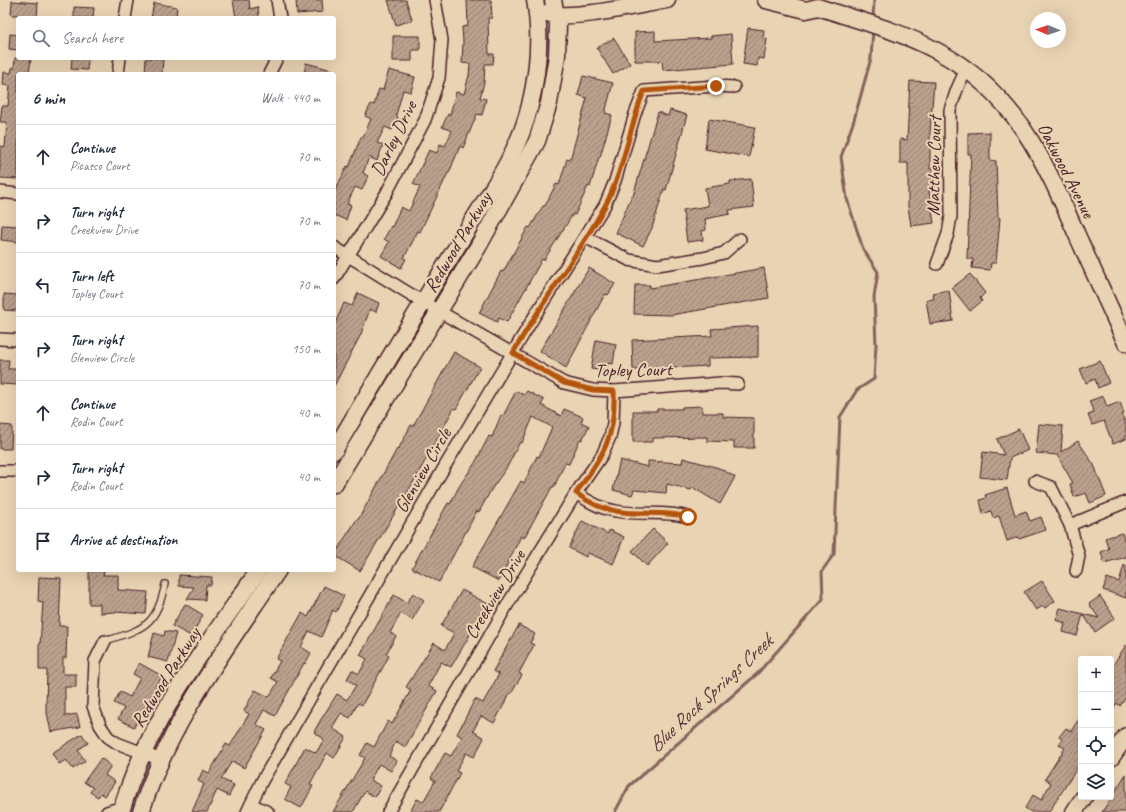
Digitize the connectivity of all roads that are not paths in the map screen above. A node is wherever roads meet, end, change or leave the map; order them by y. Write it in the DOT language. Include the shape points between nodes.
graph roads {
  1 [pos="128,0"];
  2 [pos="277,0"];
  3 [pos="435,0"];
  4 [pos="553,0"];
  5 [pos="667,0"];
  6 [pos="766,0"];
  7 [pos="816,3"];
  8 [pos="536,5"];
  9 [pos="125,16"];
  10 [pos="280,16"];
  11 [pos="556,16"];
  12 [pos="120,60"];
  13 [pos="276,60"];
  14 [pos="966,69"];
  15 [pos="118,72"];
  16 [pos="270,72"];
  17 [pos="734,87"];
  18 [pos="0,192"];
  19 [pos="16,194"];
  20 [pos="585,237"];
  21 [pos="740,239"];
  22 [pos="336,248"];
  23 [pos="348,256"];
  24 [pos="937,264"];
  25 [pos="336,276"];
  26 [pos="423,302"];
  27 [pos="439,311"];
  28 [pos="0,339"];
  29 [pos="16,340"];
  30 [pos="1126,343"];
  31 [pos="513,353"];
  32 [pos="738,384"];
  33 [pos="614,391"];
  34 [pos="336,447"];
  35 [pos="0,471"];
  36 [pos="16,471"];
  37 [pos="336,481"];
  38 [pos="1035,481"];
  39 [pos="576,493"];
  40 [pos="1126,502"];
  41 [pos="688,517"];
  42 [pos="1070,525"];
  43 [pos="1076,571"];
  44 [pos="258,572"];
  45 [pos="277,572"];
  46 [pos="165,584"];
  47 [pos="106,641"];
  48 [pos="1126,736"];
  49 [pos="142,753"];
  50 [pos="1114,754"];
  51 [pos="161,760"];
  52 [pos="1082,800"];
  53 [pos="249,808"];
  54 [pos="121,809"];
  55 [pos="107,812"];
  56 [pos="141,812"];
  57 [pos="268,812"];
  58 [pos="388,812"];
  59 [pos="1074,812"];
  1 -- 9 [label="street"];
  2 -- 10 [label="street"];
  3 -- 23 [label="street, Darley Drive" via="442,40 439,78 425,120 386,194"];
  4 -- 8 [label="main road"];
  4 -- 11 [label="main road, Redwood Parkway"];
  5 -- 11 [label="main road"];
  6 -- 7 [label="main road, Oakwood Avenue" via="806,10"];
  7 -- 14 [label="main road, Oakwood Avenue" via="908,37"];
  8 -- 11 [label="main road"];
  8 -- 26 [label="main road, Redwood Parkway" via="536,73 530,106 518,140"];
  11 -- 27 [label="main road, Redwood Parkway" via="558,56 549,103 537,141 512,190"];
  12 -- 15 [label="street"];
  13 -- 16 [label="street"];
  14 -- 24 [label="street, Matthew Court" via="950,110 952,216"];
  14 -- 30 [label="main road, Oakwood Avenue" via="1006,105 1032,140 1049,170"];
  17 -- 20 [label="street, Glenview Circle" via="644,91 605,205"];
  18 -- 19 [label="street"];
  20 -- 21 [label="street" via="629,260 657,264 724,253"];
  20 -- 31 [label="street, Glenview Circle"];
  22 -- 23 [label="street, Topley Court"];
  23 -- 25 [label="street, Darley Drive"];
  23 -- 26 [label="street, Topley Court"];
  26 -- 27 [label="street, Topley Court"];
  26 -- 34 [label="main road, Redwood Parkway"];
  27 -- 31 [label="street, Topley Court"];
  27 -- 37 [label="main road, Redwood Parkway"];
  28 -- 29 [label="street"];
  31 -- 33 [label="street, Topley Court" via="564,383 593,390"];
  31 -- 53 [label="street, Glenview Circle" via="274,760"];
  32 -- 33 [label="street, Topley Court"];
  33 -- 39 [label="street, Creekview Drive" via="610,437 602,455"];
  35 -- 36 [label="street"];
  38 -- 42 [label="street" via="1051,487"];
  39 -- 41 [label="street" via="601,507 615,511 676,514"];
  39 -- 58 [label="street, Creekview Drive" via="509,602"];
  40 -- 42 [label="street"];
  42 -- 43 [label="street" via="1079,556"];
  44 -- 49 [label="main road, Redwood Parkway" via="186,675"];
  45 -- 51 [label="main road, Redwood Parkway" via="177,728"];
  46 -- 47 [label="lane" via="161,604 155,616 136,631"];
  47 -- 49 [label="street" via="95,661 93,706 108,737"];
  48 -- 50 [label="main road"];
  49 -- 51 [label="street"];
  49 -- 54 [label="main road, Redwood Parkway"];
  51 -- 56 [label="main road, Redwood Parkway"];
  52 -- 59 [label="main road"];
  53 -- 57 [label="street"];
  54 -- 55 [label="street"];
}
